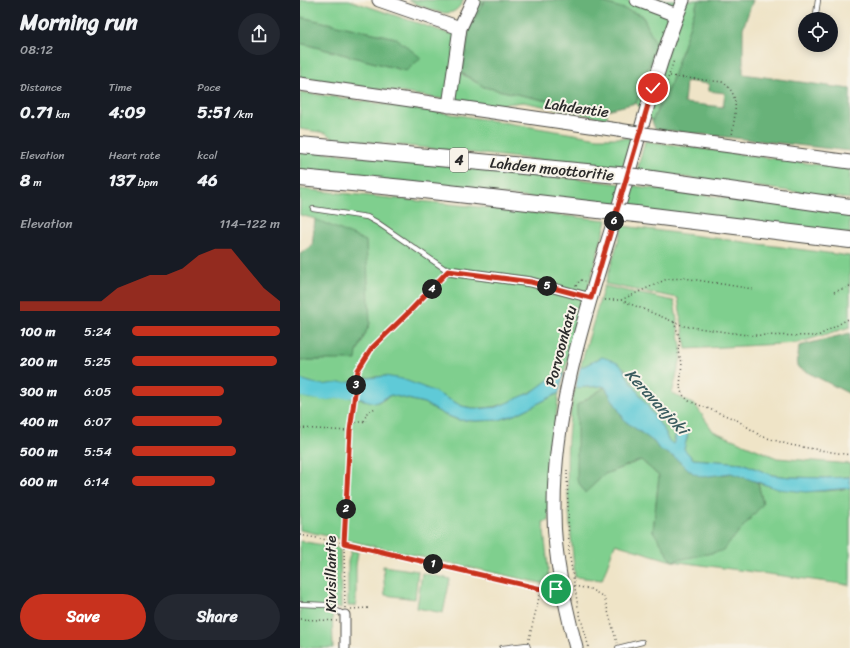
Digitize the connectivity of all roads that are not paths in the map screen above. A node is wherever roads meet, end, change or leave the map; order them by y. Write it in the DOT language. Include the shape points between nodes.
graph roads {
  1 [pos="378,0"];
  2 [pos="473,0"];
  3 [pos="637,0"];
  4 [pos="683,0"];
  5 [pos="818,0"];
  6 [pos="816,12"];
  7 [pos="677,15"];
  8 [pos="460,28"];
  9 [pos="300,84"];
  10 [pos="449,106"];
  11 [pos="300,145"];
  12 [pos="850,162"];
  13 [pos="300,178"];
  14 [pos="850,207"];
  15 [pos="314,209"];
  16 [pos="850,240"];
  17 [pos="448,271"];
  18 [pos="597,299"];
  19 [pos="300,604"];
  20 [pos="345,615"];
  21 [pos="642,642"];
  22 [pos="528,646"];
  23 [pos="345,648"];
  24 [pos="502,648"];
  25 [pos="576,648"];
  26 [pos="618,648"];
  1 -- 8 [label="street"];
  2 -- 8 [label="street"];
  3 -- 7 [label="street"];
  4 -- 7 [label="street, Porvoonkatu"];
  5 -- 6 [label="lane"];
  7 -- 18 [label="street, Porvoonkatu" via="658,70"];
  8 -- 10 [label="street"];
  9 -- 10 [label="street, Lahdentie"];
  10 -- 12 [label="street, Lahdentie, bridge"];
  11 -- 14 [label="highway, Lahden moottoritie / 4, bridge" via="645,178"];
  13 -- 16 [label="highway, 4, bridge"];
  15 -- 17 [label="lane" via="367,217"];
  17 -- 18 [label="street" via="531,282"];
  18 -- 25 [label="street, Porvoonkatu" via="574,357 562,406 556,453 556,552 563,598"];
  19 -- 20 [label="lane" via="326,605"];
  20 -- 23 [label="street, Kivisillantie"];
  21 -- 26 [label="lane"];
  22 -- 24 [label="lane"];
}
